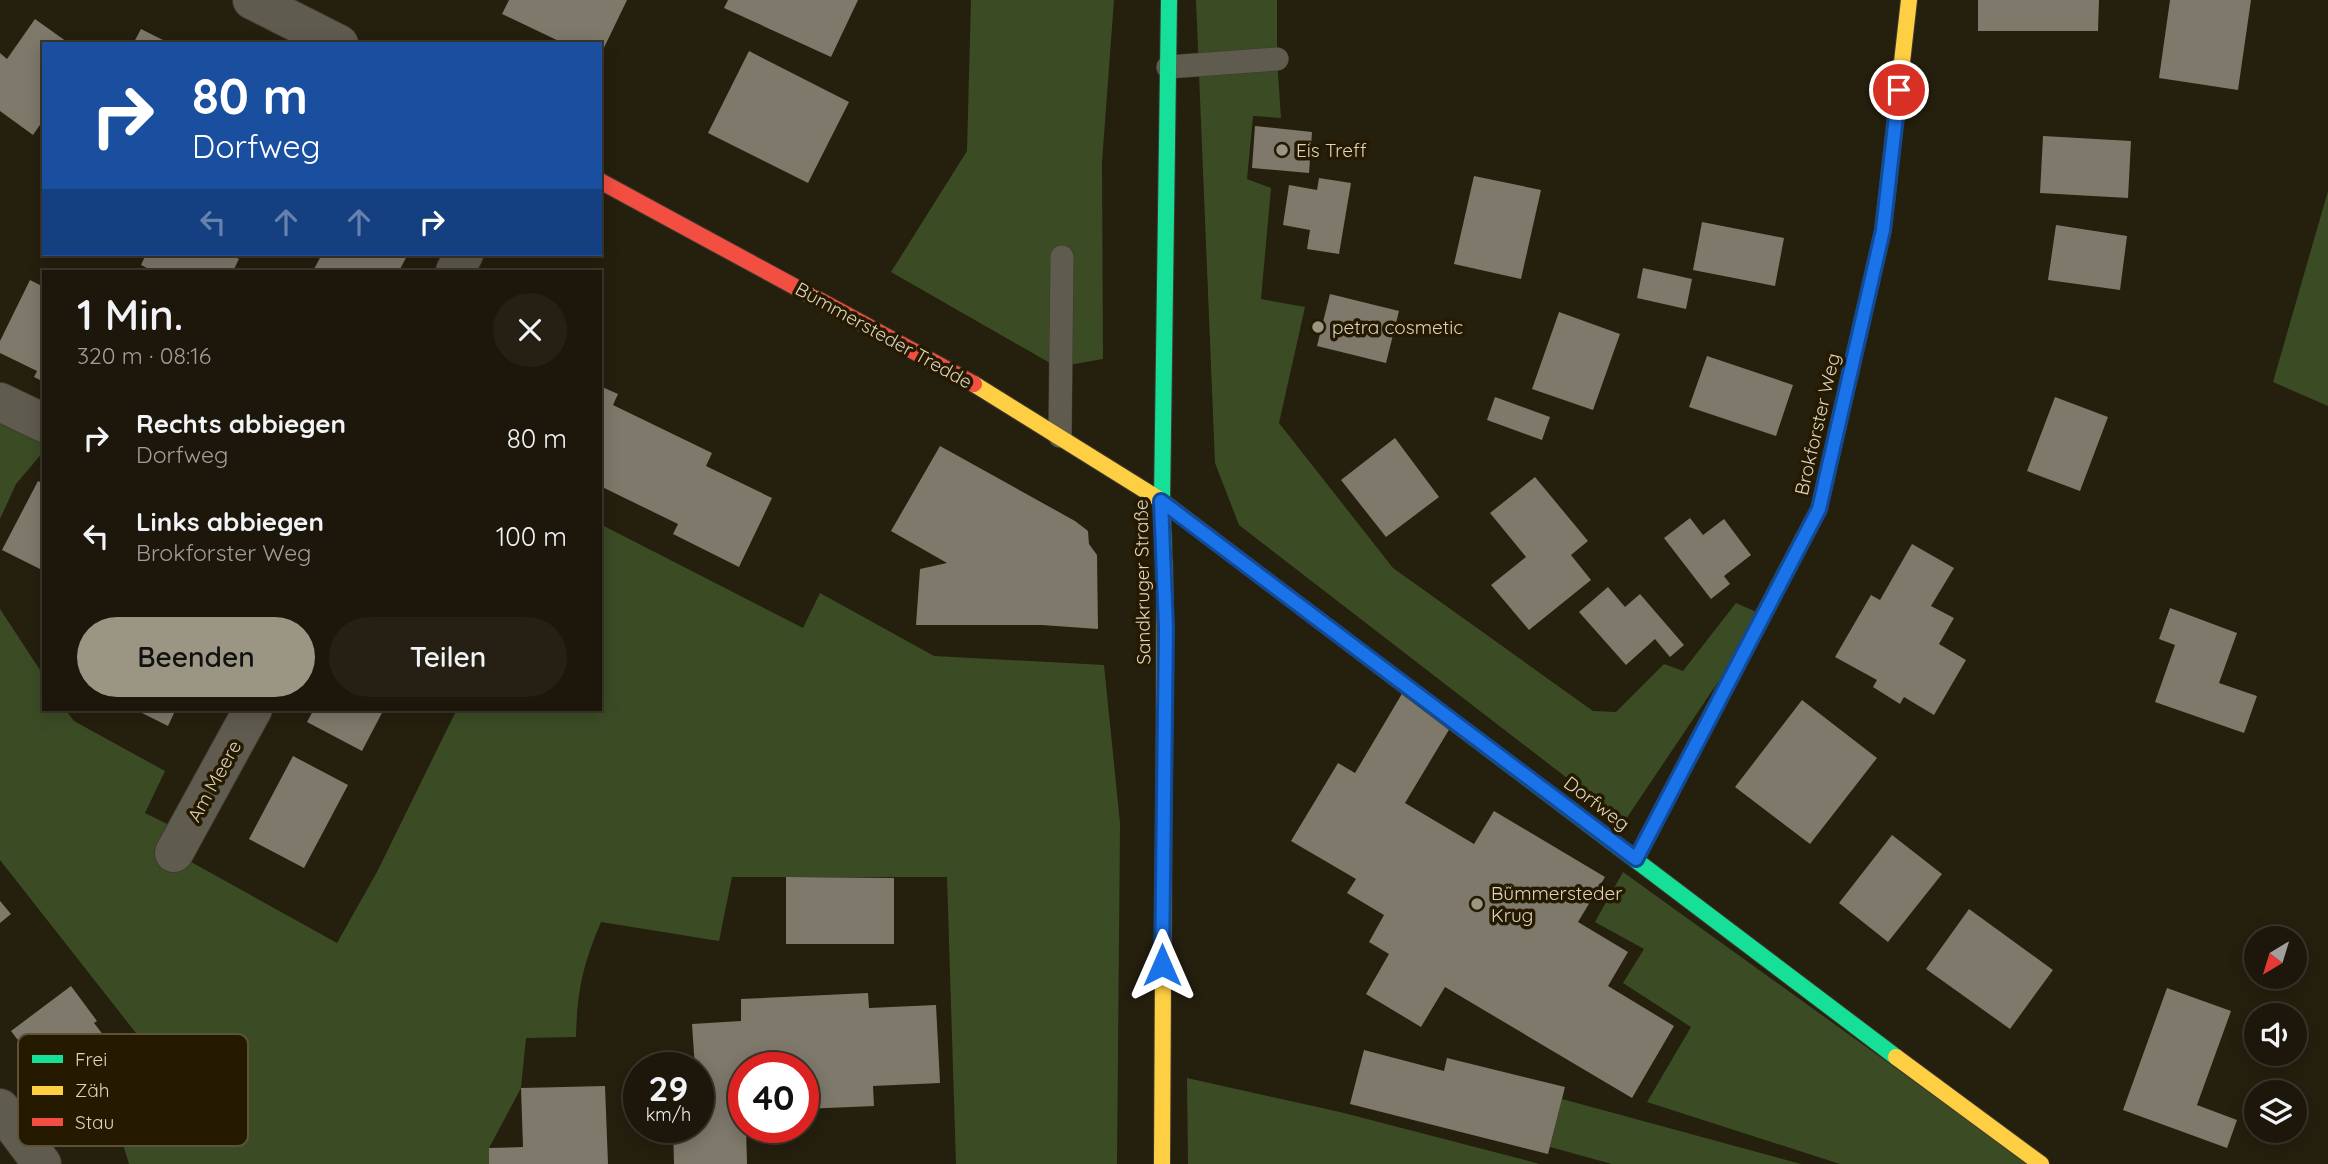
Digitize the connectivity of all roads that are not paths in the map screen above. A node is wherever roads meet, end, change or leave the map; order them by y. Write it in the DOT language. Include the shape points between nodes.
graph roads {
  1 [pos="252,0"];
  2 [pos="1169,0"];
  3 [pos="1909,0"];
  4 [pos="335,42"];
  5 [pos="1277,59"];
  6 [pos="1168,67"];
  7 [pos="602,182"];
  8 [pos="1062,257"];
  9 [pos="0,402"];
  10 [pos="42,422"];
  11 [pos="1060,436"];
  12 [pos="1161,501"];
  13 [pos="252,711"];
  14 [pos="174,853"];
  15 [pos="1636,859"];
  16 [pos="0,1108"];
  17 [pos="18,1132"];
  18 [pos="28,1146"];
  19 [pos="42,1164"];
  20 [pos="1162,1164"];
  21 [pos="2041,1164"];
  1 -- 4 [label="street"];
  2 -- 6 [label="street, Sandkruger Straße"];
  3 -- 15 [label="street, Brokforster Weg" via="1883,230 1819,509"];
  5 -- 6 [label="lane"];
  6 -- 12 [label="street, Sandkruger Straße"];
  7 -- 11 [label="street, Bümmersteder Tredde" via="946,368"];
  8 -- 11 [label="lane"];
  9 -- 10 [label="street"];
  11 -- 12 [label="street, Bümmersteder Tredde"];
  12 -- 15 [label="street, Dorfweg"];
  12 -- 20 [label="street, Sandkruger Straße" via="1166,628"];
  13 -- 14 [label="street, Am Meere"];
  15 -- 21 [label="street, Dorfweg"];
  16 -- 17 [label="street"];
  18 -- 19 [label="street"];
}
